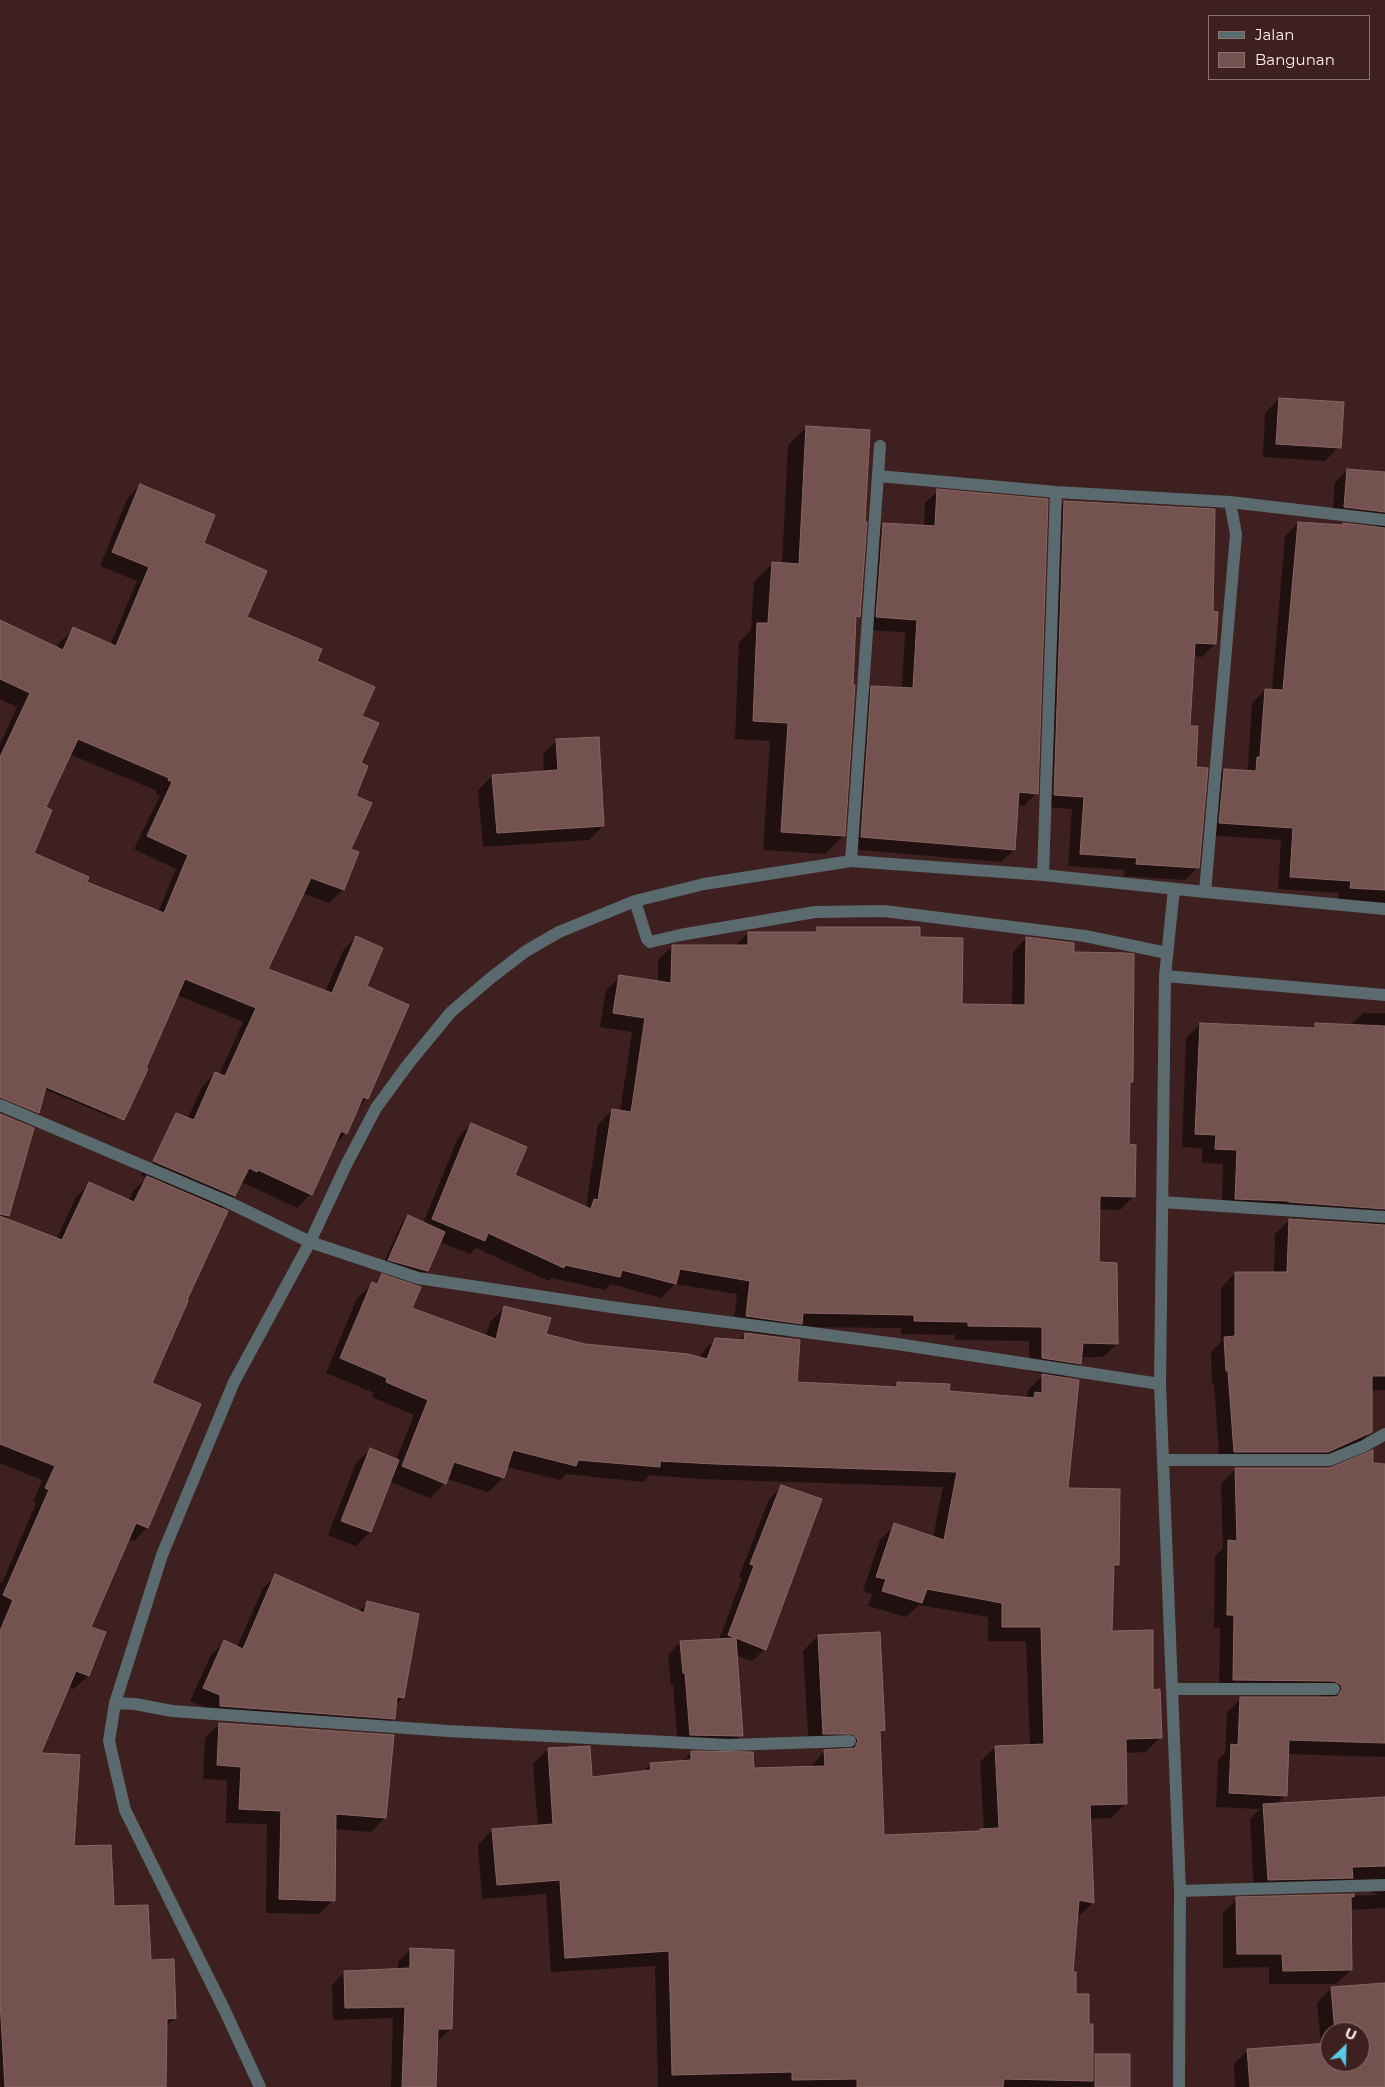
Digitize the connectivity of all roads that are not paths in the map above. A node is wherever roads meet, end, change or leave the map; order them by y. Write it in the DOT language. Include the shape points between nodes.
graph roads {
  1 [pos="880,446"];
  2 [pos="878,476"];
  3 [pos="1056,492"];
  4 [pos="1230,502"];
  5 [pos="1385,520"];
  6 [pos="852,861"];
  7 [pos="1043,875"];
  8 [pos="1174,889"];
  9 [pos="1205,892"];
  10 [pos="637,905"];
  11 [pos="1385,909"];
  12 [pos="1167,953"];
  13 [pos="1165,976"];
  14 [pos="1385,995"];
  15 [pos="0,1104"];
  16 [pos="1162,1202"];
  17 [pos="1385,1217"];
  18 [pos="313,1242"];
  19 [pos="1160,1384"];
  20 [pos="1385,1434"];
  21 [pos="1163,1460"];
  22 [pos="1334,1689"];
  23 [pos="1173,1690"];
  24 [pos="115,1703"];
  25 [pos="850,1741"];
  26 [pos="1385,1885"];
  27 [pos="1180,1891"];
  28 [pos="260,2087"];
  29 [pos="1179,2087"];
  1 -- 2 [label="street"];
  2 -- 3 [label="street"];
  2 -- 6 [label="street"];
  3 -- 4 [label="street"];
  3 -- 7 [label="street"];
  4 -- 5 [label="street"];
  4 -- 9 [label="street" via="1236,534"];
  6 -- 7 [label="street"];
  6 -- 10 [label="street" via="704,884"];
  7 -- 8 [label="street"];
  8 -- 9 [label="street"];
  8 -- 12 [label="street"];
  9 -- 11 [label="street"];
  10 -- 12 [label="street" via="650,942 814,912 884,911 1085,936"];
  10 -- 18 [label="street" via="559,932 526,951 451,1012 376,1108 346,1165"];
  12 -- 13 [label="street"];
  13 -- 14 [label="street"];
  13 -- 16 [label="street"];
  15 -- 18 [label="street"];
  16 -- 17 [label="street"];
  16 -- 19 [label="street"];
  18 -- 19 [label="street" via="418,1278"];
  18 -- 24 [label="street" via="234,1382 162,1555"];
  19 -- 21 [label="street"];
  20 -- 21 [label="street" via="1330,1460"];
  21 -- 23 [label="street"];
  22 -- 23 [label="street"];
  23 -- 27 [label="street"];
  24 -- 25 [label="street" via="172,1711 448,1731 728,1745"];
  24 -- 28 [label="street" via="109,1741 126,1810"];
  26 -- 27 [label="street"];
  27 -- 29 [label="street"];
}
